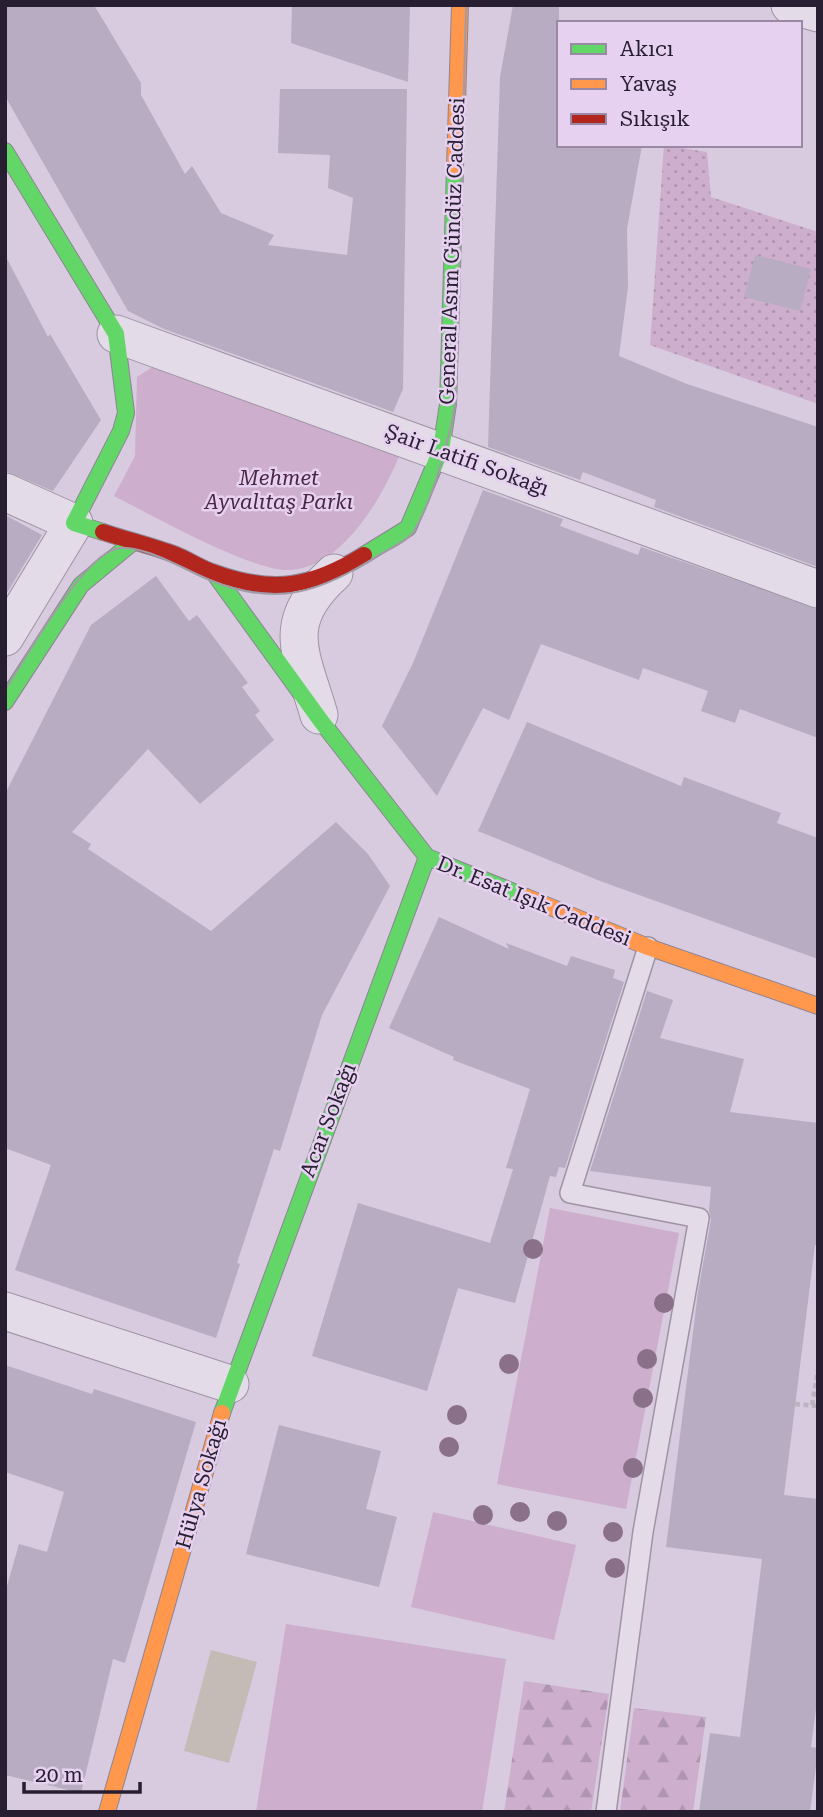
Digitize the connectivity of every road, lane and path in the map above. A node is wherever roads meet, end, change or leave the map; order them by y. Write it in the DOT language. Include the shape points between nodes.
graph roads {
  1 [pos="460,5"];
  2 [pos="790,5"];
  3 [pos="818,13"];
  4 [pos="5,150"];
  5 [pos="116,334"];
  6 [pos="440,450"];
  7 [pos="5,492"];
  8 [pos="74,523"];
  9 [pos="133,542"];
  10 [pos="214,573"];
  11 [pos="334,573"];
  12 [pos="818,589"];
  13 [pos="5,637"];
  14 [pos="5,702"];
  15 [pos="321,721"];
  16 [pos="427,857"];
  17 [pos="648,947"];
  18 [pos="818,1006"];
  19 [pos="5,1311"];
  20 [pos="818,1370"];
  21 [pos="230,1384"];
  22 [pos="795,1404"];
  23 [pos="815,1405"];
  24 [pos="107,1812"];
  25 [pos="606,1812"];
  1 -- 6 [label="street, General Asım Gündüz Caddesi" via="448,404"];
  2 -- 3 [label="street"];
  4 -- 5 [label="street"];
  5 -- 6 [label="street, Şair Latifi Sokağı"];
  5 -- 8 [label="street" via="126,413"];
  6 -- 11 [label="street, General Asım Gündüz Caddesi" via="408,528"];
  6 -- 12 [label="street, Şair Latifi Sokağı"];
  7 -- 8 [label="street"];
  8 -- 9 [label="street, General Asım Gündüz Caddesi"];
  8 -- 13 [label="street"];
  9 -- 10 [label="street, General Asım Gündüz Caddesi"];
  9 -- 14 [label="street" via="81,585"];
  10 -- 11 [label="street, General Asım Gündüz Caddesi" via="263,586 299,585"];
  10 -- 15 [label="street, Dr. Esat Işık Caddesi"];
  11 -- 15 [label="street, General Asım Gündüz Caddesi" via="313,593 299,618 300,649"];
  15 -- 16 [label="street, Dr. Esat Işık Caddesi"];
  16 -- 17 [label="street, Dr. Esat Işık Caddesi"];
  16 -- 21 [label="street, Acar Sokağı"];
  17 -- 18 [label="street, Dr. Esat Işık Caddesi"];
  17 -- 25 [label="lane" via="570,1193 699,1218 643,1532"];
  19 -- 21 [label="street"];
  20 -- 23 [label="path"];
  21 -- 24 [label="street, Hülya Sokağı"];
  22 -- 23 [label="path"];
}
